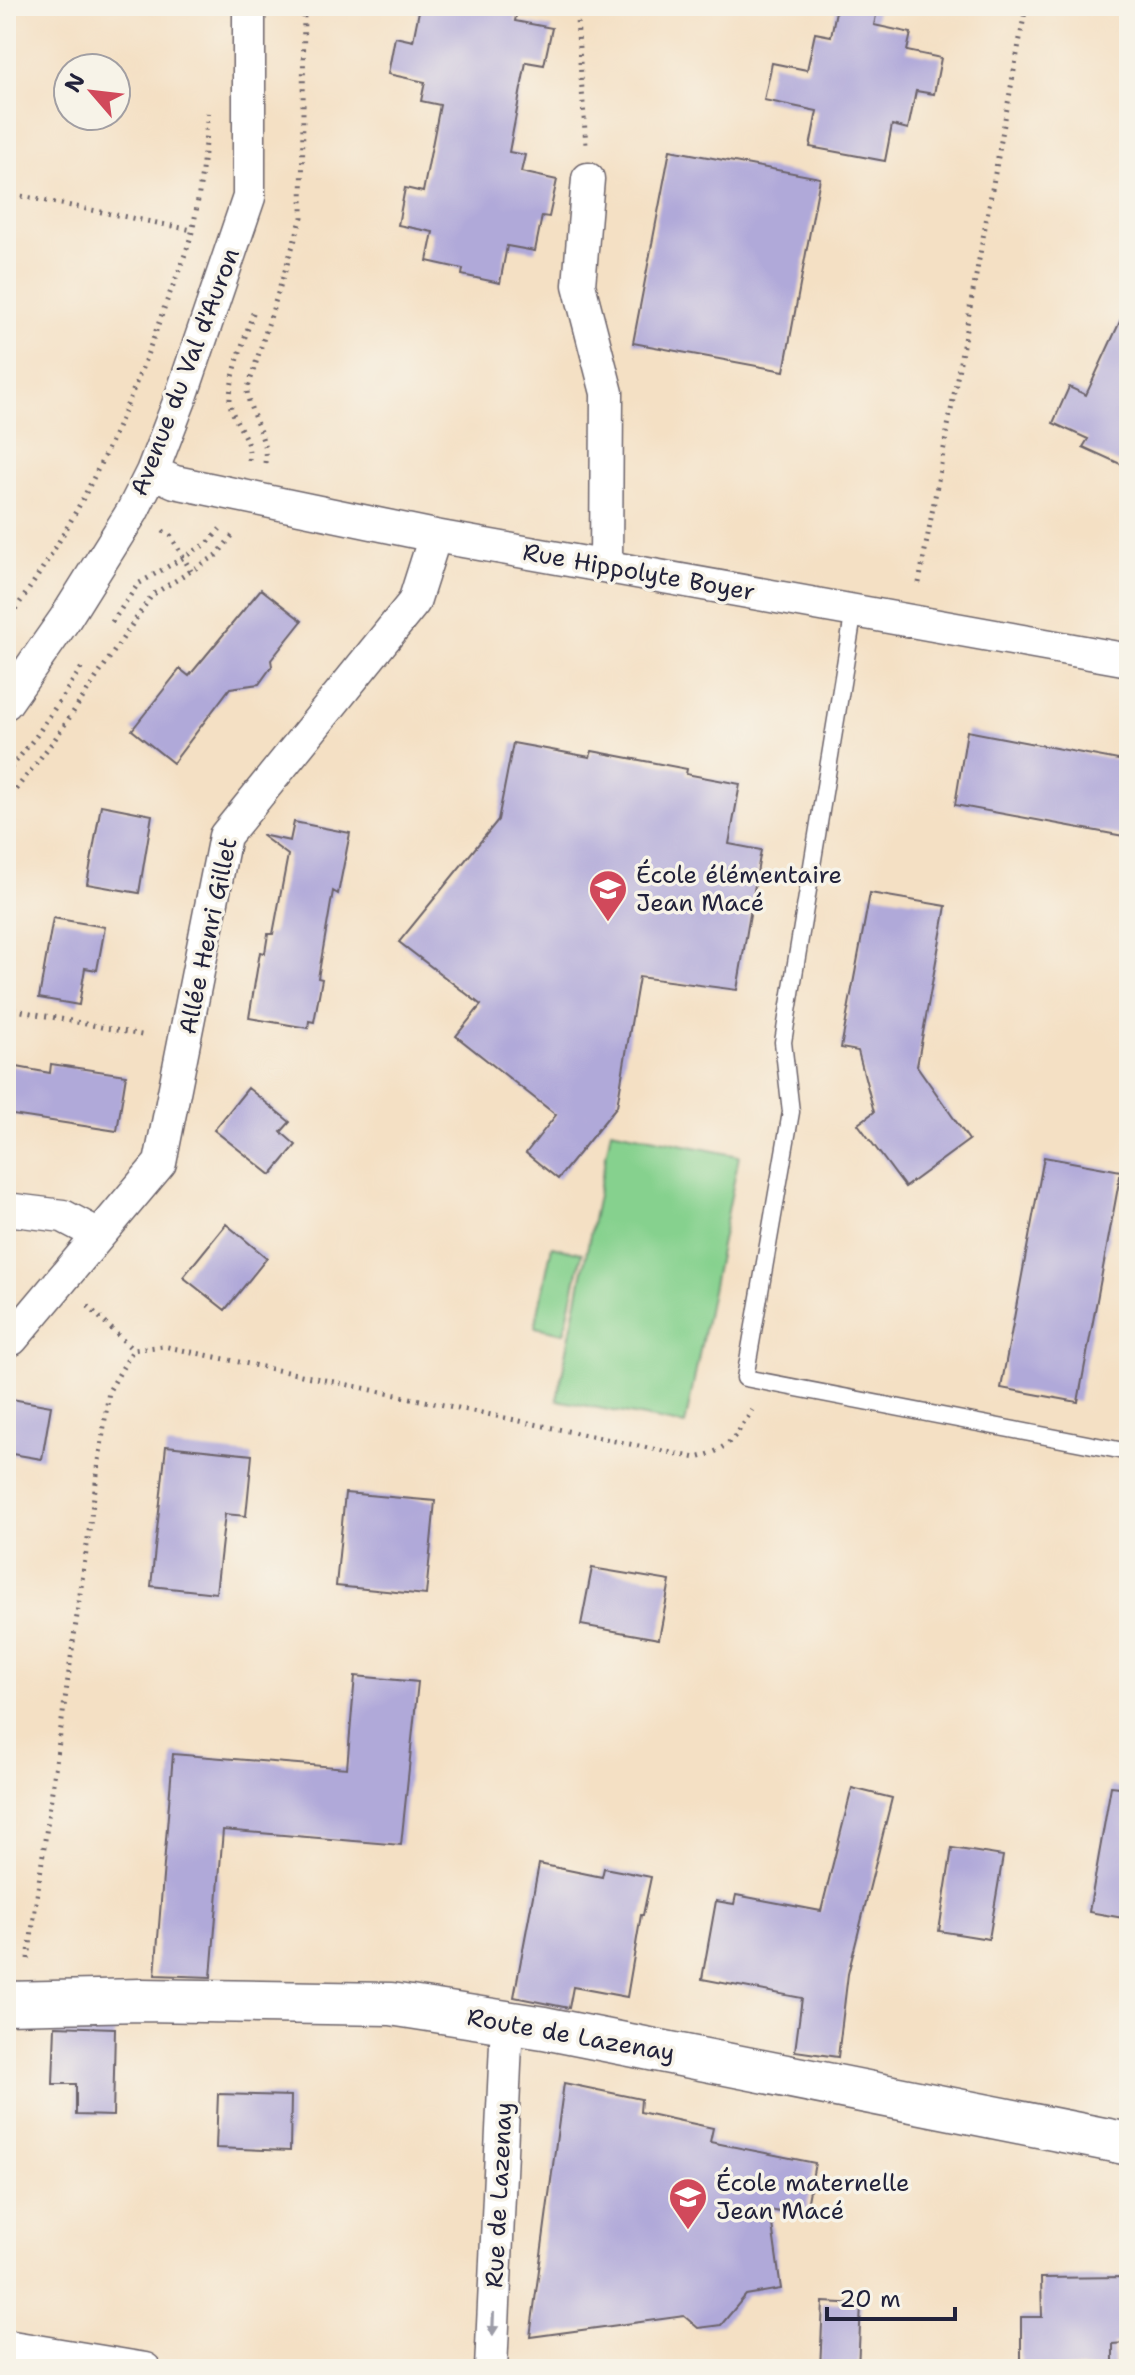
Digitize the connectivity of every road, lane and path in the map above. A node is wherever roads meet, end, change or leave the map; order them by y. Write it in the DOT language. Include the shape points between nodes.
graph roads {
  1 [pos="249,6"];
  2 [pos="304,6"];
  3 [pos="576,6"];
  4 [pos="1026,6"];
  5 [pos="208,96"];
  6 [pos="588,179"];
  7 [pos="6,193"];
  8 [pos="192,230"];
  9 [pos="152,472"];
  10 [pos="261,500"];
  11 [pos="132,512"];
  12 [pos="435,536"];
  13 [pos="606,565"];
  14 [pos="191,571"];
  15 [pos="854,610"];
  16 [pos="912,620"];
  17 [pos="6,622"];
  18 [pos="1129,660"];
  19 [pos="6,703"];
  20 [pos="6,802"];
  21 [pos="6,1008"];
  22 [pos="184,1044"];
  23 [pos="6,1209"];
  24 [pos="99,1235"];
  25 [pos="62,1280"];
  26 [pos="6,1338"];
  27 [pos="133,1350"];
  28 [pos="765,1381"];
  29 [pos="1129,1452"];
  30 [pos="13,2003"];
  31 [pos="507,2022"];
  32 [pos="1129,2144"];
  33 [pos="6,2346"];
  34 [pos="145,2369"];
  35 [pos="491,2369"];
  1 -- 9 [label="street, Avenue du Val d'Auron" via="249,197"];
  2 -- 10 [label="path" via="302,217 247,391 267,447"];
  3 -- 6 [label="path"];
  4 -- 16 [label="path"];
  5 -- 8 [label="path"];
  6 -- 13 [label="street" via="579,285 607,393"];
  7 -- 8 [label="path"];
  8 -- 17 [label="path" via="98,473"];
  9 -- 10 [label="street, Rue Hippolyte Boyer"];
  9 -- 11 [label="street, Avenue du Val d'Auron"];
  10 -- 12 [label="street, Rue Hippolyte Boyer"];
  10 -- 14 [label="path" via="217,555"];
  11 -- 14 [label="path" via="171,536"];
  11 -- 19 [label="street, Avenue du Val d'Auron"];
  12 -- 13 [label="street, Rue Hippolyte Boyer"];
  12 -- 22 [label="street, Allée Henri Gillet" via="414,602 225,836"];
  13 -- 15 [label="street, Rue Hippolyte Boyer"];
  14 -- 20 [label="path" via="152,595"];
  15 -- 16 [label="street, Rue Hippolyte Boyer"];
  15 -- 28 [label="lane" via="783,1042 791,1112 745,1378"];
  16 -- 18 [label="street, Rue Hippolyte Boyer"];
  21 -- 22 [label="path"];
  22 -- 24 [label="street, Allée Henri Gillet" via="160,1163"];
  23 -- 24 [label="street" via="63,1216"];
  24 -- 25 [label="street, Allée Henri Gillet"];
  25 -- 26 [label="street, Allée Henri Gillet" via="12,1339"];
  25 -- 27 [label="path"];
  27 -- 28 [label="path" via="163,1346 696,1458 718,1453 743,1425"];
  27 -- 30 [label="path" via="109,1391"];
  28 -- 29 [label="lane"];
  30 -- 31 [label="street, Route de Lazenay" via="391,2004"];
  31 -- 32 [label="street, Route de Lazenay"];
  31 -- 35 [label="street, Rue de Lazenay, one-way"];
  33 -- 34 [label="street"];
}
